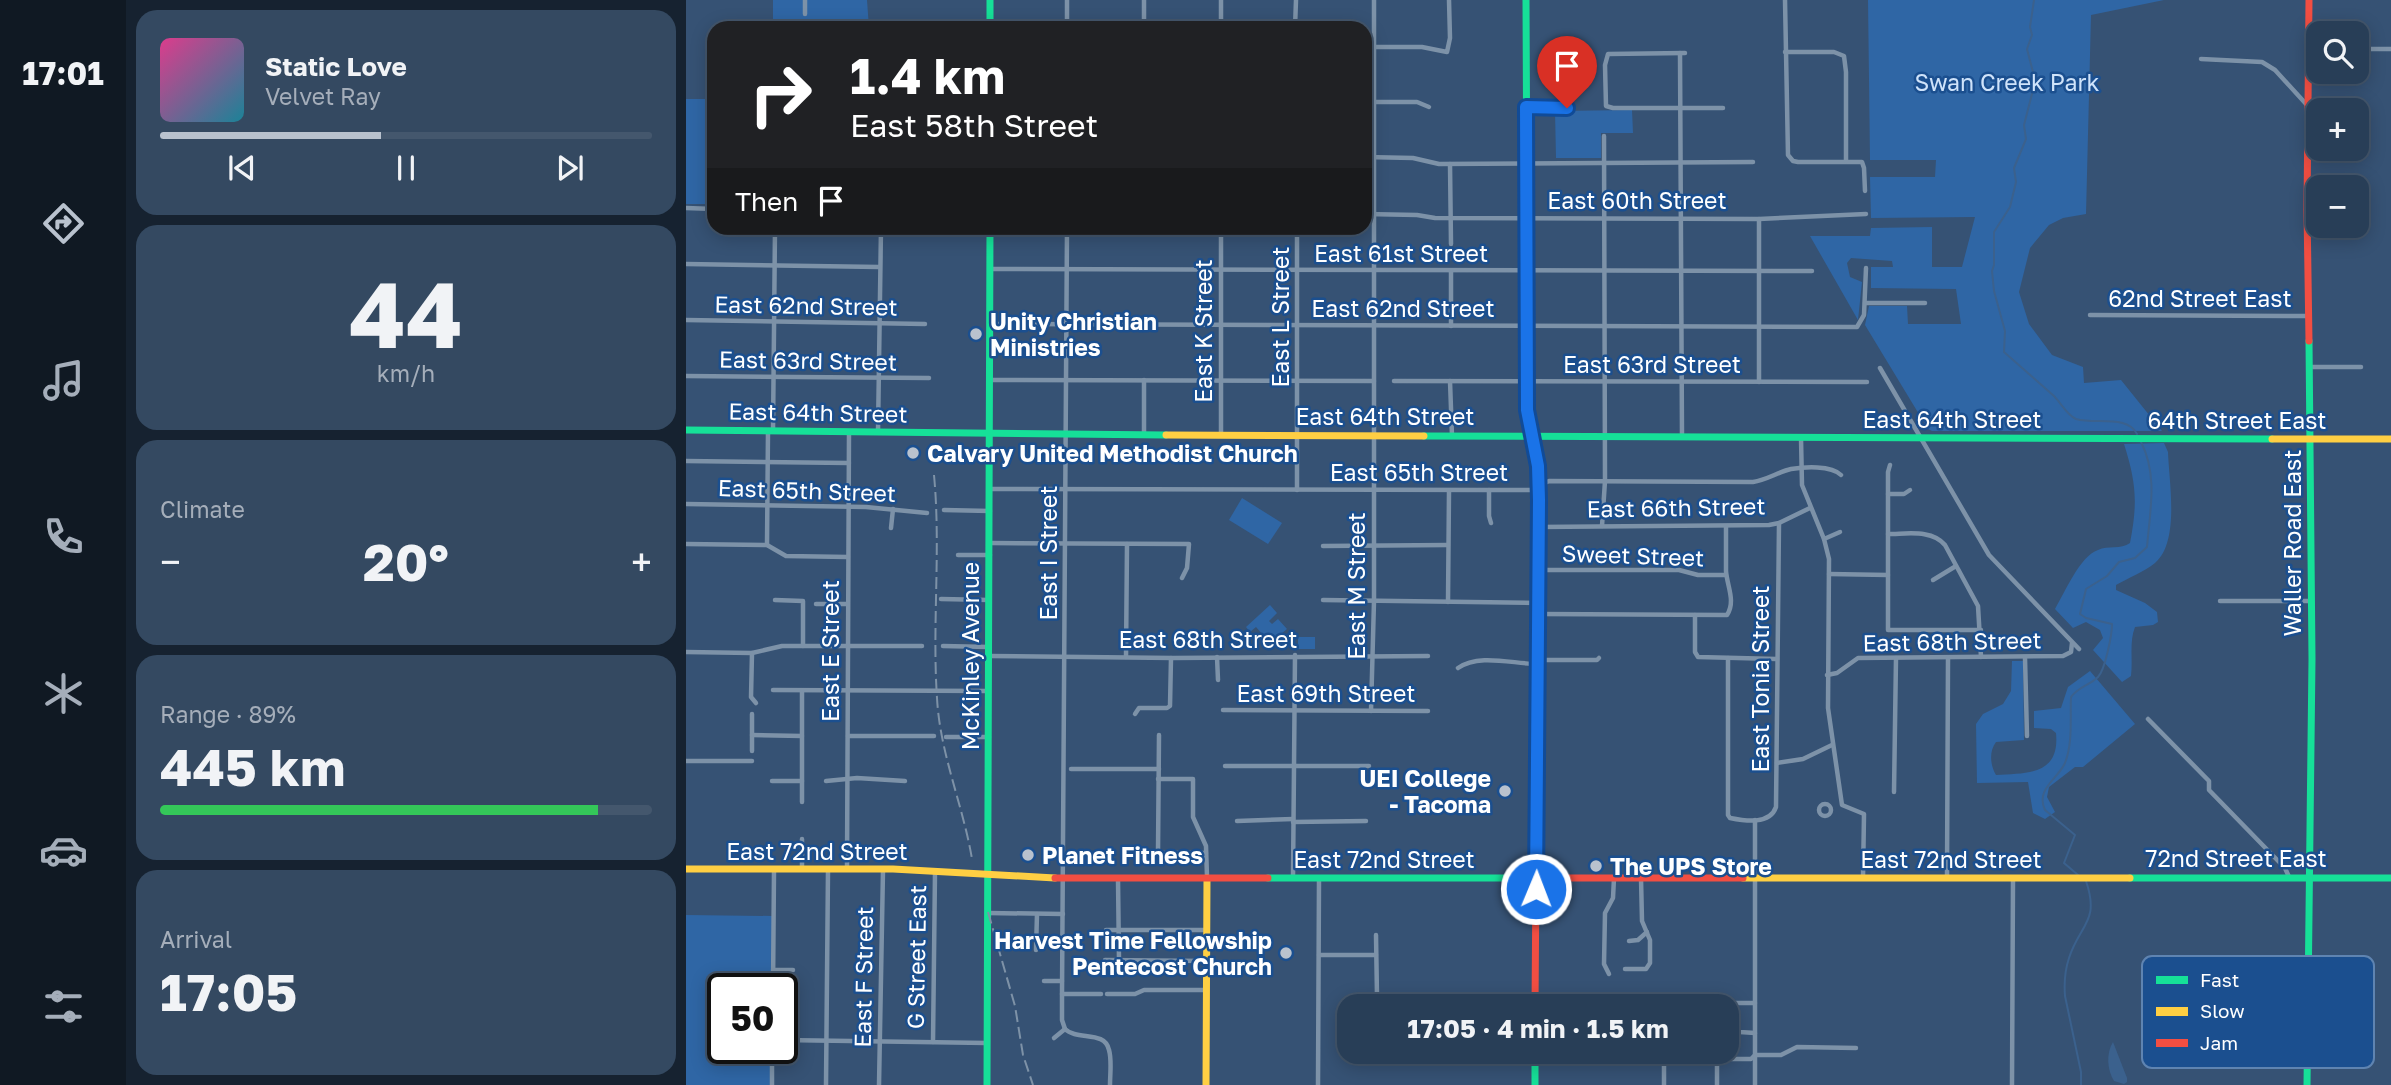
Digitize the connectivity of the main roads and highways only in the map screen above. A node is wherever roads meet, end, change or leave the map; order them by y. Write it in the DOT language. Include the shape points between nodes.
graph roads {
  1 [pos="990,0"];
  2 [pos="1526,0"];
  3 [pos="2309,0"];
  4 [pos="990,21"];
  5 [pos="990,235"];
  6 [pos="686,430"];
  7 [pos="990,434"];
  8 [pos="1531,436"];
  9 [pos="2084,438"];
  10 [pos="2311,439"];
  11 [pos="2391,439"];
  12 [pos="686,869"];
  13 [pos="988,875"];
  14 [pos="2081,877"];
  15 [pos="2309,877"];
  16 [pos="1206,878"];
  17 [pos="1536,878"];
  18 [pos="2391,878"];
  19 [pos="2308,956"];
  20 [pos="1535,994"];
  21 [pos="1535,1064"];
  22 [pos="987,1085"];
  23 [pos="1206,1085"];
  24 [pos="1535,1085"];
  1 -- 4 [label="main road"];
  2 -- 8 [label="main road"];
  3 -- 10 [label="main road, Waller Road East"];
  5 -- 7 [label="main road, McKinley Avenue"];
  6 -- 7 [label="main road, East 64th Street"];
  7 -- 8 [label="main road, East 64th Street"];
  7 -- 13 [label="main road, McKinley Avenue"];
  8 -- 9 [label="main road, East 64th Street"];
  8 -- 17 [label="main road" via="1539,486"];
  9 -- 10 [label="main road, 64th Street East"];
  10 -- 11 [label="main road, 64th Street East"];
  10 -- 15 [label="main road, Waller Road East"];
  12 -- 13 [label="main road, East 72nd Street"];
  13 -- 16 [label="main road, East 72nd Street"];
  13 -- 22 [label="main road, McKinley Avenue"];
  14 -- 15 [label="main road, 72nd Street East"];
  14 -- 17 [label="main road, East 72nd Street"];
  15 -- 18 [label="main road, 72nd Street East"];
  15 -- 19 [label="main road, Waller Road East"];
  16 -- 17 [label="main road, East 72nd Street"];
  16 -- 23 [label="main road"];
  17 -- 20 [label="main road"];
  21 -- 24 [label="main road"];
}
